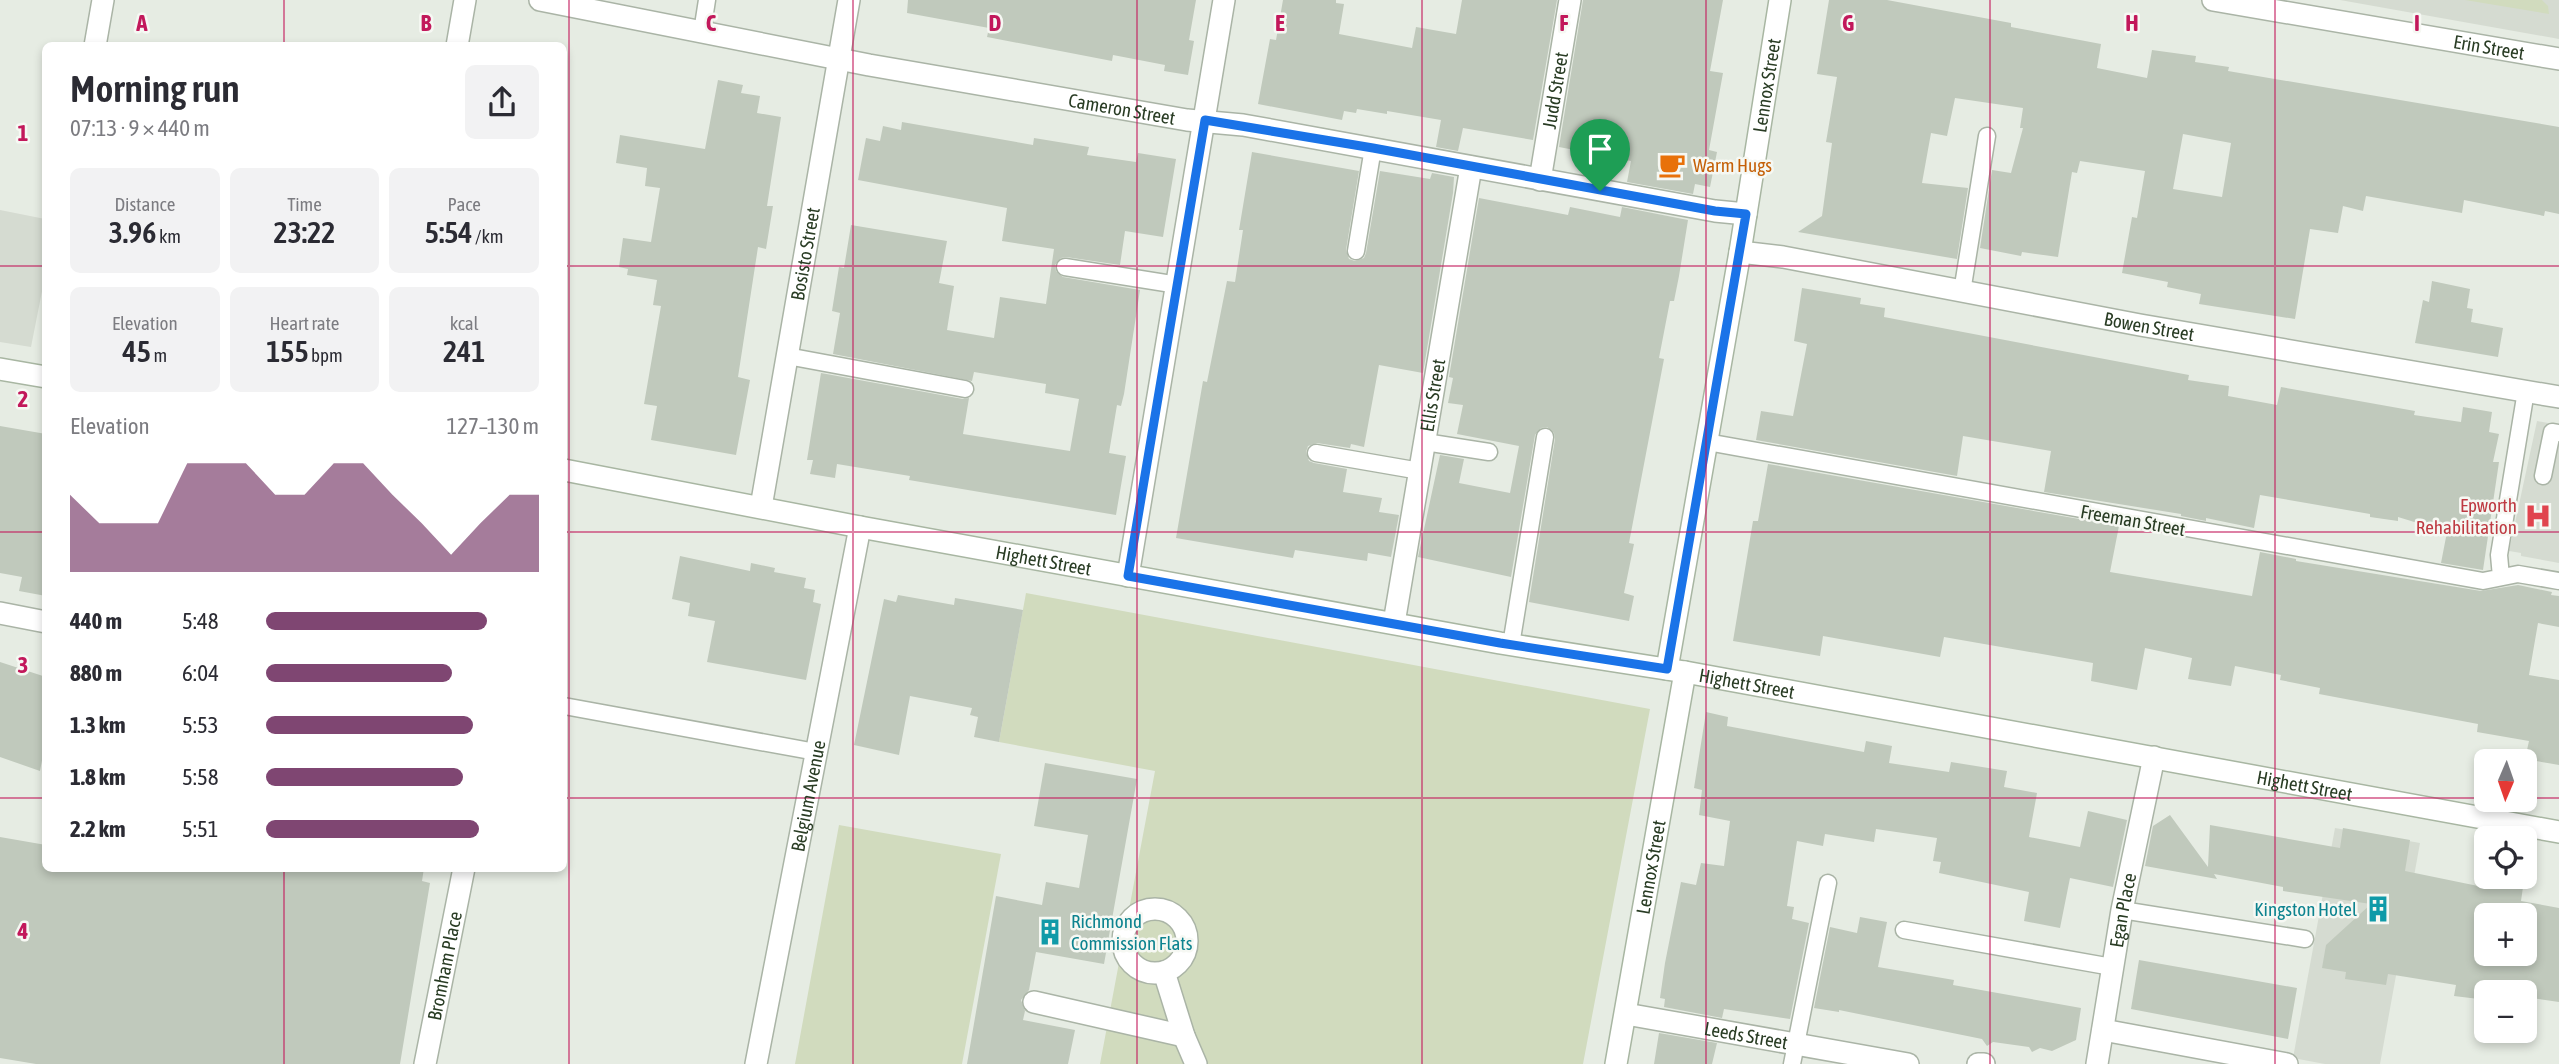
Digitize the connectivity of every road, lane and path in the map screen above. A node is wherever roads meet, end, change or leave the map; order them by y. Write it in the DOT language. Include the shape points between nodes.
graph roads {
  1 [pos="103,0"];
  2 [pos="465,0"];
  3 [pos="540,0"];
  4 [pos="707,0"];
  5 [pos="849,0"];
  6 [pos="1224,0"];
  7 [pos="1570,0"];
  8 [pos="1780,0"];
  9 [pos="2213,0"];
  10 [pos="702,32"];
  11 [pos="96,42"];
  12 [pos="458,42"];
  13 [pos="839,59"];
  14 [pos="2559,59"];
  15 [pos="1205,120"];
  16 [pos="1987,136"];
  17 [pos="1373,148"];
  18 [pos="1471,167"];
  19 [pos="1540,180"];
  20 [pos="1746,214"];
  21 [pos="1356,251"];
  22 [pos="1740,252"];
  23 [pos="1065,267"];
  24 [pos="1178,285"];
  25 [pos="1962,292"];
  26 [pos="787,356"];
  27 [pos="0,369"];
  28 [pos="42,376"];
  29 [pos="965,389"];
  30 [pos="2526,391"];
  31 [pos="2559,397"];
  32 [pos="2559,433"];
  33 [pos="1545,437"];
  34 [pos="1425,442"];
  35 [pos="1707,442"];
  36 [pos="2554,448"];
  37 [pos="1489,452"];
  38 [pos="1316,453"];
  39 [pos="567,471"];
  40 [pos="1420,471"];
  41 [pos="2543,476"];
  42 [pos="761,507"];
  43 [pos="860,527"];
  44 [pos="1128,576"];
  45 [pos="2501,577"];
  46 [pos="2559,581"];
  47 [pos="0,613"];
  48 [pos="42,621"];
  49 [pos="1394,623"];
  50 [pos="1511,645"];
  51 [pos="1676,670"];
  52 [pos="567,707"];
  53 [pos="816,752"];
  54 [pos="2154,757"];
  55 [pos="2559,832"];
  56 [pos="463,872"];
  57 [pos="1828,883"];
  58 [pos="2122,910"];
  59 [pos="1904,930"];
  60 [pos="2305,939"];
  61 [pos="2112,967"];
  62 [pos="1164,972"];
  63 [pos="1034,1002"];
  64 [pos="1626,1014"];
  65 [pos="2102,1030"];
  66 [pos="1184,1036"];
  67 [pos="1794,1054"];
  68 [pos="425,1064"];
  69 [pos="756,1064"];
  70 [pos="1196,1064"];
  71 [pos="1616,1064"];
  72 [pos="1908,1064"];
  73 [pos="1978,1064"];
  74 [pos="1984,1064"];
  75 [pos="2096,1064"];
  76 [pos="2287,1064"];
  1 -- 11 [label="street"];
  2 -- 12 [label="street"];
  3 -- 10 [label="street, Cameron Street"];
  4 -- 10 [label="lane"];
  5 -- 13 [label="street, Bosisto Street"];
  6 -- 15 [label="street"];
  7 -- 19 [label="street, Judd Street"];
  8 -- 20 [label="street, Lennox Street"];
  9 -- 14 [label="street, Erin Street"];
  10 -- 13 [label="street, Cameron Street"];
  13 -- 15 [label="street, Cameron Street"];
  13 -- 26 [label="street, Bosisto Street"];
  15 -- 17 [label="street, Cameron Street"];
  15 -- 24 [label="street"];
  16 -- 25 [label="lane"];
  17 -- 18 [label="street, Cameron Street"];
  17 -- 21 [label="lane"];
  18 -- 19 [label="street, Cameron Street"];
  18 -- 34 [label="street, Ellis Street"];
  19 -- 20 [label="street, Cameron Street"];
  20 -- 22 [label="street, Lennox Street"];
  22 -- 25 [label="street, Bowen Street"];
  22 -- 35 [label="street, Lennox Street"];
  23 -- 24 [label="lane"];
  24 -- 44 [label="street"];
  25 -- 30 [label="street, Bowen Street"];
  26 -- 29 [label="lane"];
  26 -- 42 [label="street, Bosisto Street"];
  27 -- 28 [label="street"];
  30 -- 31 [label="street, Bowen Street"];
  30 -- 45 [label="lane" via="2499,555"];
  32 -- 36 [label="lane" via="2552,432"];
  33 -- 50 [label="lane"];
  34 -- 37 [label="lane"];
  34 -- 40 [label="street, Ellis Street"];
  35 -- 45 [label="lane, Freeman Street" via="2347,558 2483,581"];
  35 -- 51 [label="street, Lennox Street"];
  36 -- 41 [label="lane"];
  38 -- 40 [label="lane"];
  39 -- 42 [label="street, Highett Street"];
  40 -- 49 [label="street, Ellis Street"];
  42 -- 43 [label="street, Highett Street"];
  43 -- 44 [label="street, Highett Street"];
  43 -- 53 [label="street, Belgium Avenue"];
  44 -- 49 [label="street, Highett Street"];
  45 -- 46 [label="lane, Freeman Street" via="2518,574"];
  47 -- 48 [label="street"];
  49 -- 50 [label="street, Highett Street"];
  50 -- 51 [label="street, Highett Street"];
  51 -- 54 [label="street, Highett Street"];
  51 -- 64 [label="street, Lennox Street" via="1665,788"];
  52 -- 53 [label="lane"];
  53 -- 69 [label="street, Belgium Avenue"];
  54 -- 55 [label="street, Highett Street"];
  54 -- 58 [label="street, Egan Place"];
  56 -- 68 [label="street, Bromham Place"];
  57 -- 67 [label="lane"];
  58 -- 60 [label="lane"];
  58 -- 61 [label="street, Egan Place"];
  59 -- 61 [label="lane"];
  61 -- 65 [label="street, Egan Place"];
  62 -- 66 [label="street"];
  63 -- 66 [label="street"];
  64 -- 67 [label="street, Leeds Street"];
  64 -- 71 [label="street, Lennox Street"];
  65 -- 75 [label="street, Egan Place"];
  65 -- 76 [label="street"];
  66 -- 70 [label="street"];
  67 -- 72 [label="street, Leeds Street"];
  73 -- 74 [label="street"];
}
